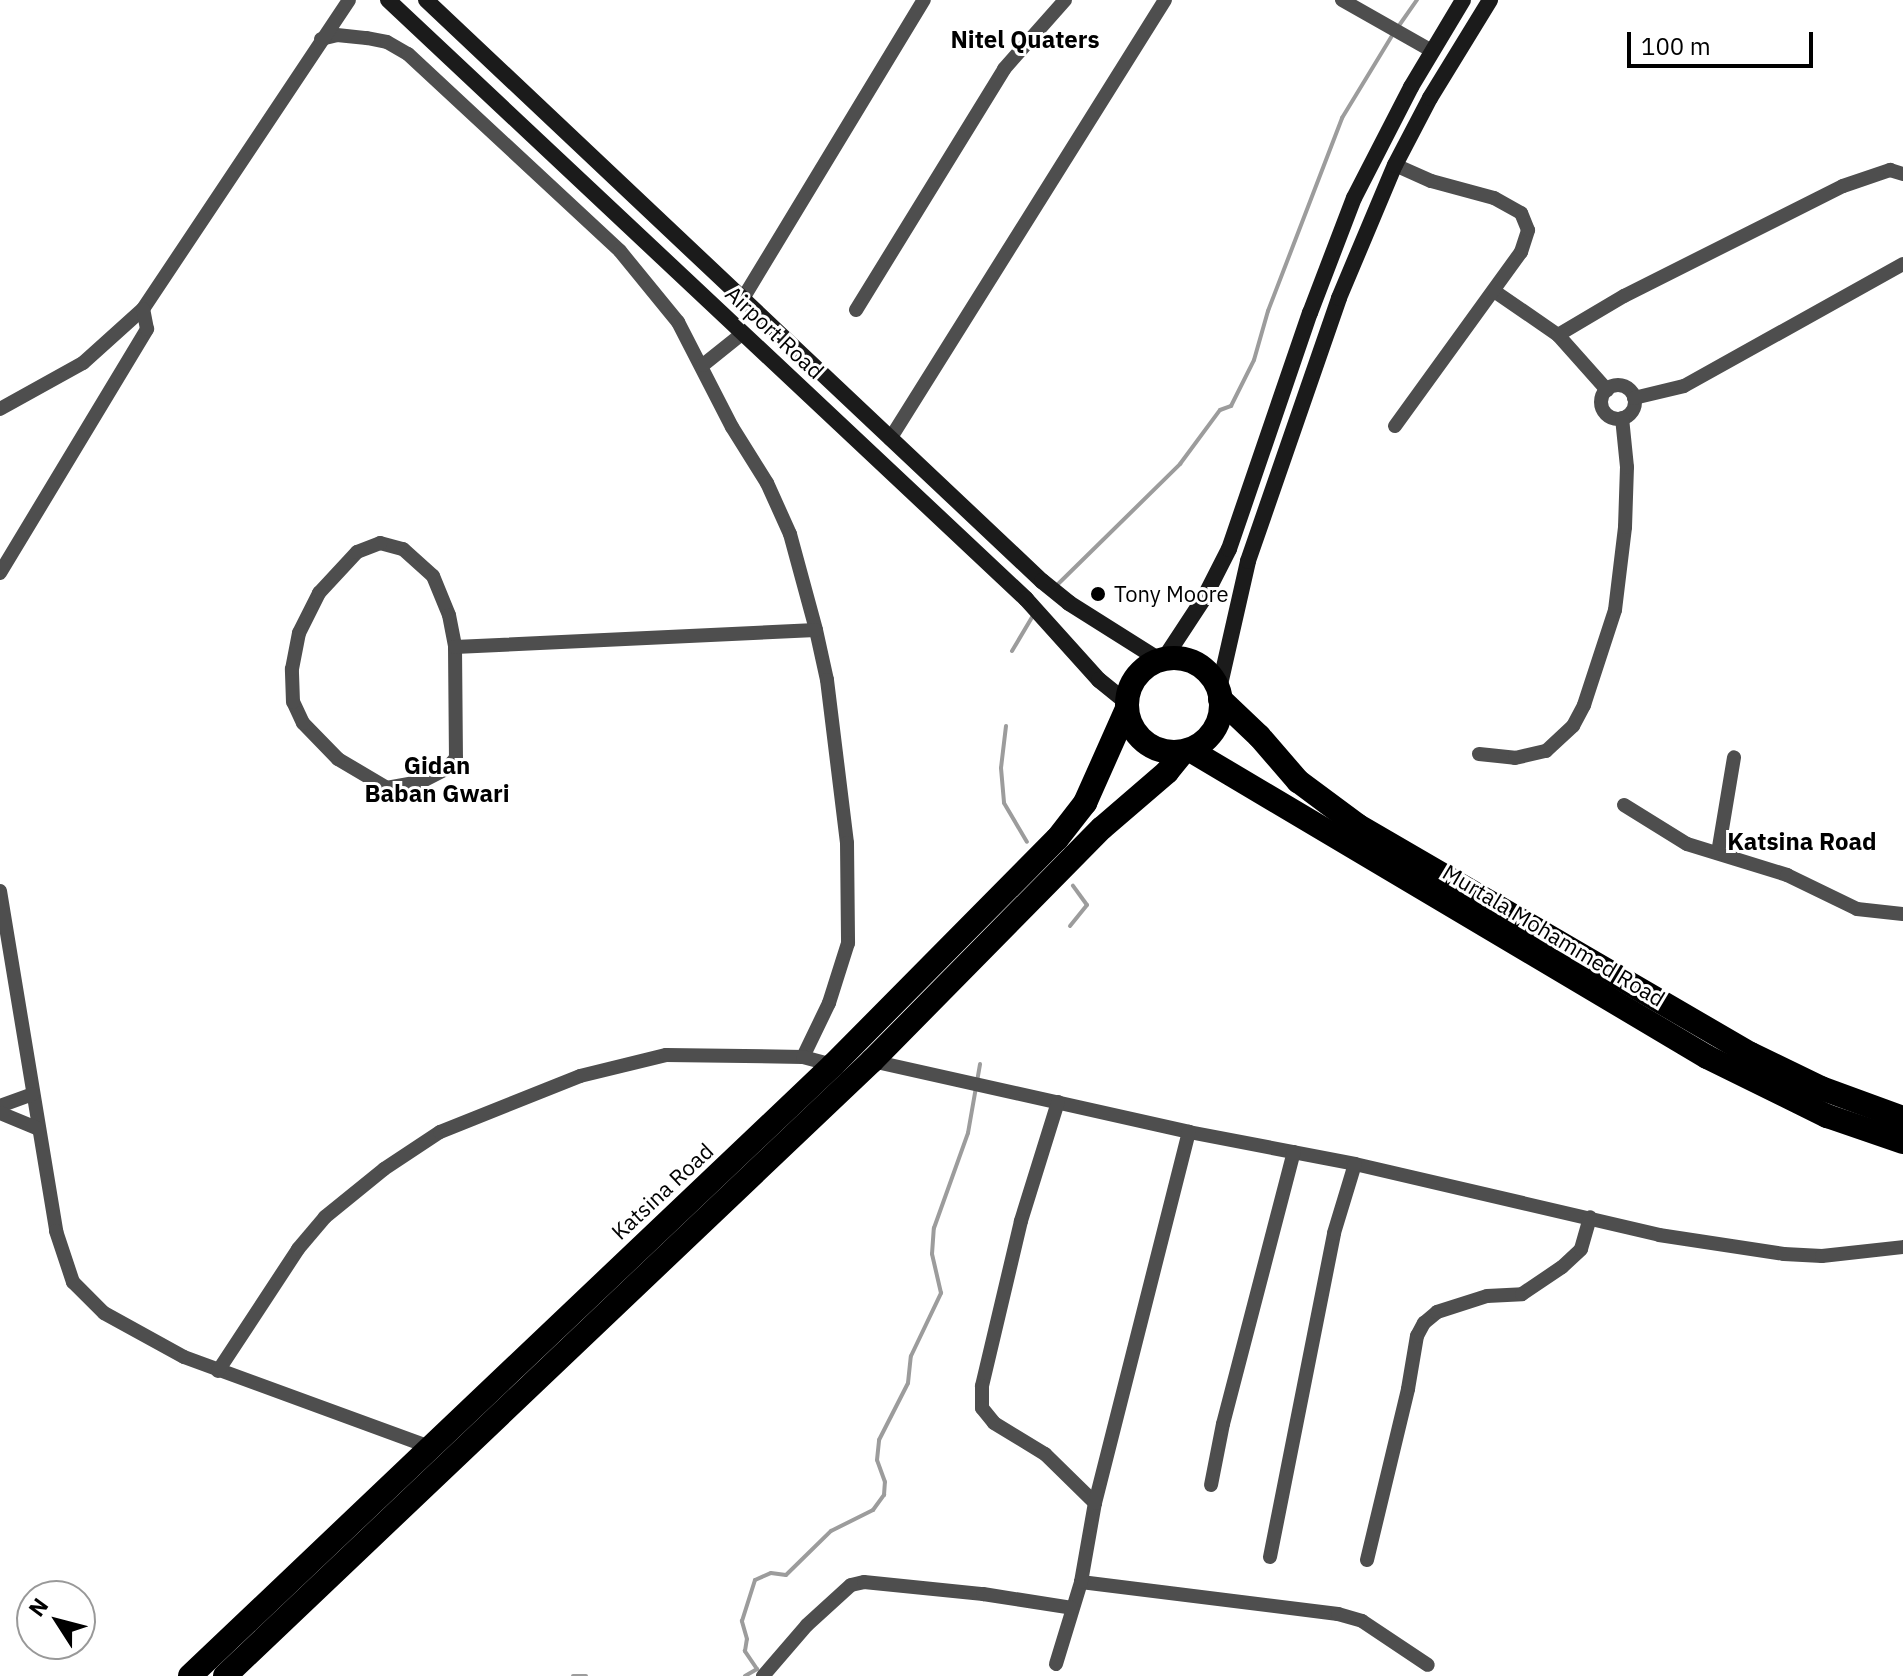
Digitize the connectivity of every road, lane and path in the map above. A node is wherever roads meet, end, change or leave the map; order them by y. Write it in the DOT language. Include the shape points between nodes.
graph roads {
  1 [pos="339,0"];
  2 [pos="349,0"];
  3 [pos="388,0"];
  4 [pos="426,0"];
  5 [pos="924,0"];
  6 [pos="1065,0"];
  7 [pos="1165,0"];
  8 [pos="1342,0"];
  9 [pos="1463,0"];
  10 [pos="1490,0"];
  11 [pos="323,36"];
  12 [pos="1432,51"];
  13 [pos="1395,165"];
  14 [pos="1903,174"];
  15 [pos="1903,264"];
  16 [pos="1494,291"];
  17 [pos="742,300"];
  18 [pos="143,309"];
  19 [pos="856,310"];
  20 [pos="743,333"];
  21 [pos="1558,335"];
  22 [pos="703,365"];
  23 [pos="1607,390"];
  24 [pos="1634,398"];
  25 [pos="0,409"];
  26 [pos="1622,418"];
  27 [pos="1395,426"];
  28 [pos="890,439"];
  29 [pos="0,573"];
  30 [pos="816,630"];
  31 [pos="455,647"];
  32 [pos="1161,659"];
  33 [pos="1220,694"];
  34 [pos="1126,706"];
  35 [pos="1186,751"];
  36 [pos="1479,754"];
  37 [pos="1734,757"];
  38 [pos="1624,805"];
  39 [pos="1718,853"];
  40 [pos="0,891"];
  41 [pos="1903,914"];
  42 [pos="803,1057"];
  43 [pos="872,1061"];
  44 [pos="833,1065"];
  45 [pos="33,1094"];
  46 [pos="1058,1102"];
  47 [pos="0,1106"];
  48 [pos="0,1113"];
  49 [pos="1903,1118"];
  50 [pos="39,1129"];
  51 [pos="1189,1132"];
  52 [pos="1903,1142"];
  53 [pos="1294,1152"];
  54 [pos="1355,1164"];
  55 [pos="1590,1217"];
  56 [pos="1903,1247"];
  57 [pos="218,1371"];
  58 [pos="431,1446"];
  59 [pos="450,1463"];
  60 [pos="1211,1485"];
  61 [pos="1095,1503"];
  62 [pos="1270,1557"];
  63 [pos="1367,1560"];
  64 [pos="1081,1582"];
  65 [pos="1072,1608"];
  66 [pos="1056,1664"];
  67 [pos="1428,1665"];
  68 [pos="190,1676"];
  69 [pos="225,1676"];
  70 [pos="763,1676"];
  1 -- 11 [label="street"];
  2 -- 11 [label="street"];
  3 -- 20 [label="street, Airport Road"];
  4 -- 17 [label="street, Airport Road"];
  5 -- 17 [label="street"];
  6 -- 19 [label="street" via="1004,69"];
  7 -- 28 [label="street"];
  8 -- 12 [label="street"];
  9 -- 12 [label="street"];
  10 -- 13 [label="street"];
  11 -- 18 [label="street"];
  11 -- 22 [label="street" via="387,42 473,110 628,259 678,322"];
  12 -- 32 [label="street" via="1381,143 1331,254 1229,549 1204,598"];
  13 -- 16 [label="street" via="1494,198 1521,213 1528,238"];
  13 -- 33 [label="street" via="1339,298 1248,561"];
  14 -- 21 [label="street" via="1890,170 1843,186"];
  15 -- 24 [label="street" via="1684,386"];
  16 -- 21 [label="street"];
  16 -- 27 [label="street"];
  17 -- 28 [label="street, Airport Road"];
  18 -- 25 [label="street" via="73,370"];
  18 -- 29 [label="street" via="147,329"];
  20 -- 22 [label="street"];
  20 -- 34 [label="street, Airport Road" via="1051,623"];
  21 -- 23 [label="street"];
  22 -- 30 [label="street" via="790,534"];
  23 -- 24 [label="street" via="1624,387"];
  23 -- 26 [label="street" via="1601,402 1604,412"];
  24 -- 26 [label="street" via="1631,413"];
  26 -- 36 [label="street" via="1626,512 1615,610 1584,705 1573,726 1546,751 1515,758"];
  28 -- 32 [label="street, Airport Road" via="1069,603"];
  30 -- 31 [label="street"];
  30 -- 42 [label="street" via="847,843 848,943 829,1003"];
  31 -- 31 [label="street" via="456,758 420,782 387,788 360,775 318,742 293,702 299,633 319,593 357,552 380,543 403,549 433,576"];
  32 -- 33 [label="highway" via="1198,664"];
  32 -- 34 [label="highway" via="1134,680"];
  33 -- 35 [label="highway" via="1212,733"];
  33 -- 49 [label="highway, Murtala Mohammed Road" via="1298,781 1357,825 1751,1054 1821,1088"];
  34 -- 35 [label="highway" via="1135,733 1147,744 1162,751"];
  34 -- 44 [label="highway, Katsina Road" via="1085,803 1065,831"];
  35 -- 43 [label="highway" via="1102,828"];
  35 -- 52 [label="highway, Murtala Mohammed Road" via="1707,1057 1827,1116"];
  37 -- 39 [label="street"];
  38 -- 39 [label="street" via="1687,844"];
  39 -- 41 [label="street" via="1787,875 1857,909"];
  40 -- 45 [label="street"];
  42 -- 44 [label="street"];
  42 -- 57 [label="street" via="666,1055 580,1076 440,1132 325,1217"];
  43 -- 46 [label="street"];
  43 -- 59 [label="highway"];
  44 -- 58 [label="highway, Katsina Road"];
  45 -- 47 [label="street"];
  45 -- 50 [label="street"];
  46 -- 51 [label="street"];
  46 -- 61 [label="street" via="1021,1221 982,1386 982,1408 994,1423 1045,1454"];
  48 -- 50 [label="street"];
  50 -- 57 [label="street" via="60,1251 73,1282 89,1302 124,1326"];
  51 -- 53 [label="street"];
  51 -- 61 [label="street"];
  53 -- 54 [label="street"];
  53 -- 60 [label="street"];
  54 -- 55 [label="street"];
  54 -- 62 [label="street" via="1334,1233"];
  55 -- 56 [label="street" via="1659,1235 1784,1254 1822,1256"];
  55 -- 63 [label="street" via="1581,1249 1522,1294 1487,1296 1437,1312 1424,1323"];
  57 -- 58 [label="street"];
  58 -- 59 [label="street"];
  58 -- 68 [label="highway, Katsina Road"];
  59 -- 69 [label="highway"];
  61 -- 64 [label="street"];
  64 -- 65 [label="street"];
  64 -- 67 [label="street" via="1338,1614 1362,1621"];
  65 -- 66 [label="street"];
  65 -- 70 [label="street" via="864,1582 851,1585 807,1625"];
}
